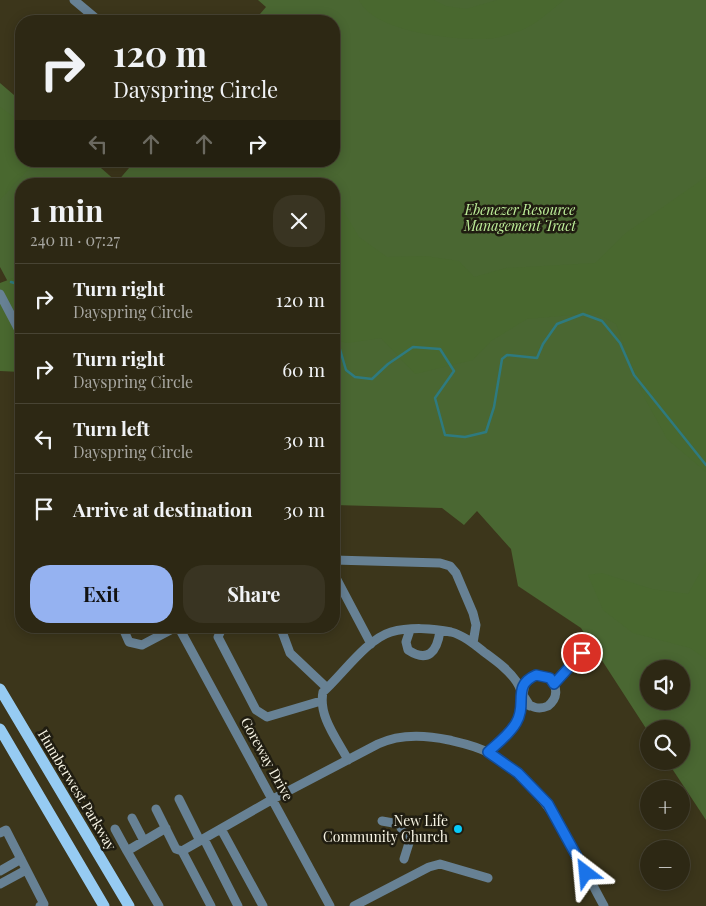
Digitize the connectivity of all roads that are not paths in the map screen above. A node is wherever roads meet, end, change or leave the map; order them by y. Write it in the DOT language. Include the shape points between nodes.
graph roads {
  1 [pos="74,0"];
  2 [pos="92,15"];
  3 [pos="0,294"];
  4 [pos="15,323"];
  5 [pos="340,560"];
  6 [pos="340,585"];
  7 [pos="410,630"];
  8 [pos="440,631"];
  9 [pos="125,633"];
  10 [pos="165,633"];
  11 [pos="182,633"];
  12 [pos="220,633"];
  13 [pos="283,633"];
  14 [pos="473,643"];
  15 [pos="371,644"];
  16 [pos="582,653"];
  17 [pos="554,684"];
  18 [pos="522,686"];
  19 [pos="327,688"];
  20 [pos="0,689"];
  21 [pos="521,700"];
  22 [pos="321,701"];
  23 [pos="530,706"];
  24 [pos="0,729"];
  25 [pos="488,752"];
  26 [pos="348,760"];
  27 [pos="179,799"];
  28 [pos="273,799"];
  29 [pos="156,809"];
  30 [pos="132,818"];
  31 [pos="382,821"];
  32 [pos="115,828"];
  33 [pos="166,828"];
  34 [pos="222,829"];
  35 [pos="0,833"];
  36 [pos="202,840"];
  37 [pos="144,841"];
  38 [pos="127,851"];
  39 [pos="182,851"];
  40 [pos="20,859"];
  41 [pos="404,859"];
  42 [pos="26,870"];
  43 [pos="0,871"];
  44 [pos="488,878"];
  45 [pos="0,884"];
  46 [pos="40,906"];
  47 [pos="104,906"];
  48 [pos="129,906"];
  49 [pos="159,906"];
  50 [pos="211,906"];
  51 [pos="238,906"];
  52 [pos="263,906"];
  53 [pos="330,906"];
  54 [pos="354,906"];
  55 [pos="604,906"];
  1 -- 2 [label="street"];
  3 -- 4 [label="street"];
  5 -- 14 [label="street" via="450,566 475,619"];
  6 -- 15 [label="street"];
  7 -- 8 [label="street"];
  7 -- 8 [label="street" via="406,642 408,650 418,657 426,657 432,652"];
  7 -- 15 [label="street" via="391,632"];
  8 -- 14 [label="street" via="453,632"];
  9 -- 10 [label="street" via="129,642 142,645"];
  11 -- 28 [label="street, Goreway Drive"];
  12 -- 22 [label="street" via="218,636 256,710 267,717"];
  13 -- 19 [label="street" via="290,653"];
  14 -- 18 [label="street" via="507,669"];
  15 -- 19 [label="street"];
  16 -- 17 [label="street"];
  17 -- 18 [label="street" via="550,678 536,675"];
  17 -- 23 [label="street" via="553,702 542,709"];
  18 -- 21 [label="street"];
  18 -- 23 [label="street" via="523,696"];
  19 -- 22 [label="street"];
  20 -- 48 [label="main road, Humberwest Parkway"];
  21 -- 23 [label="street"];
  21 -- 25 [label="street" via="517,722"];
  22 -- 26 [label="street" via="325,717"];
  24 -- 47 [label="main road"];
  25 -- 26 [label="street" via="435,737 407,737 385,741"];
  25 -- 55 [label="street" via="518,773 548,804"];
  26 -- 28 [label="street"];
  27 -- 36 [label="street"];
  28 -- 34 [label="street"];
  28 -- 53 [label="street, Goreway Drive"];
  29 -- 33 [label="street"];
  30 -- 37 [label="street"];
  31 -- 41 [label="street" via="399,824 409,843"];
  32 -- 38 [label="street"];
  33 -- 37 [label="street"];
  33 -- 39 [label="street" via="176,848"];
  34 -- 36 [label="street"];
  34 -- 52 [label="street"];
  35 -- 40 [label="street" via="6,830"];
  36 -- 39 [label="street"];
  36 -- 51 [label="street"];
  37 -- 38 [label="street"];
  38 -- 49 [label="street"];
  39 -- 50 [label="street"];
  40 -- 42 [label="street"];
  40 -- 43 [label="street"];
  42 -- 45 [label="street"];
  42 -- 46 [label="street" via="44,904"];
  44 -- 54 [label="street" via="440,864"];
}
